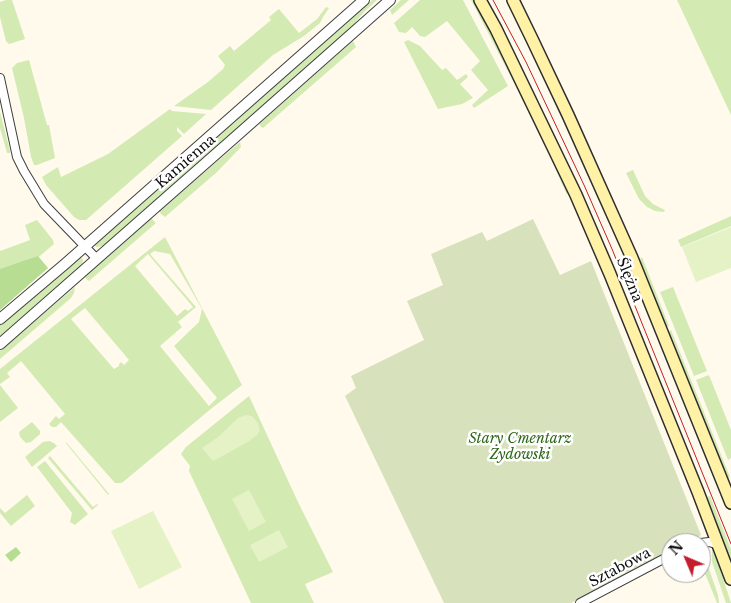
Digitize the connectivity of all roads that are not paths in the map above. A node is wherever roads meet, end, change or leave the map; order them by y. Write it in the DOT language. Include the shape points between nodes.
graph roads {
  1 [pos="364,0"];
  2 [pos="390,0"];
  3 [pos="480,0"];
  4 [pos="513,0"];
  5 [pos="0,78"];
  6 [pos="85,246"];
  7 [pos="96,258"];
  8 [pos="0,319"];
  9 [pos="0,344"];
  10 [pos="731,503"];
  11 [pos="711,543"];
  12 [pos="718,545"];
  13 [pos="661,561"];
  14 [pos="731,579"];
  15 [pos="580,603"];
  1 -- 6 [label="street, Kamienna"];
  2 -- 7 [label="street, Kamienna"];
  3 -- 12 [label="main road, Ślężna" via="581,207"];
  4 -- 10 [label="main road, Ślężna" via="632,258"];
  5 -- 6 [label="street" via="17,157 24,171 44,204"];
  6 -- 7 [label="street"];
  6 -- 8 [label="street, Kamienna"];
  7 -- 9 [label="street, Kamienna"];
  11 -- 12 [label="street"];
  12 -- 14 [label="main road, Ślężna"];
  13 -- 15 [label="street, Sztabowa"];
}
